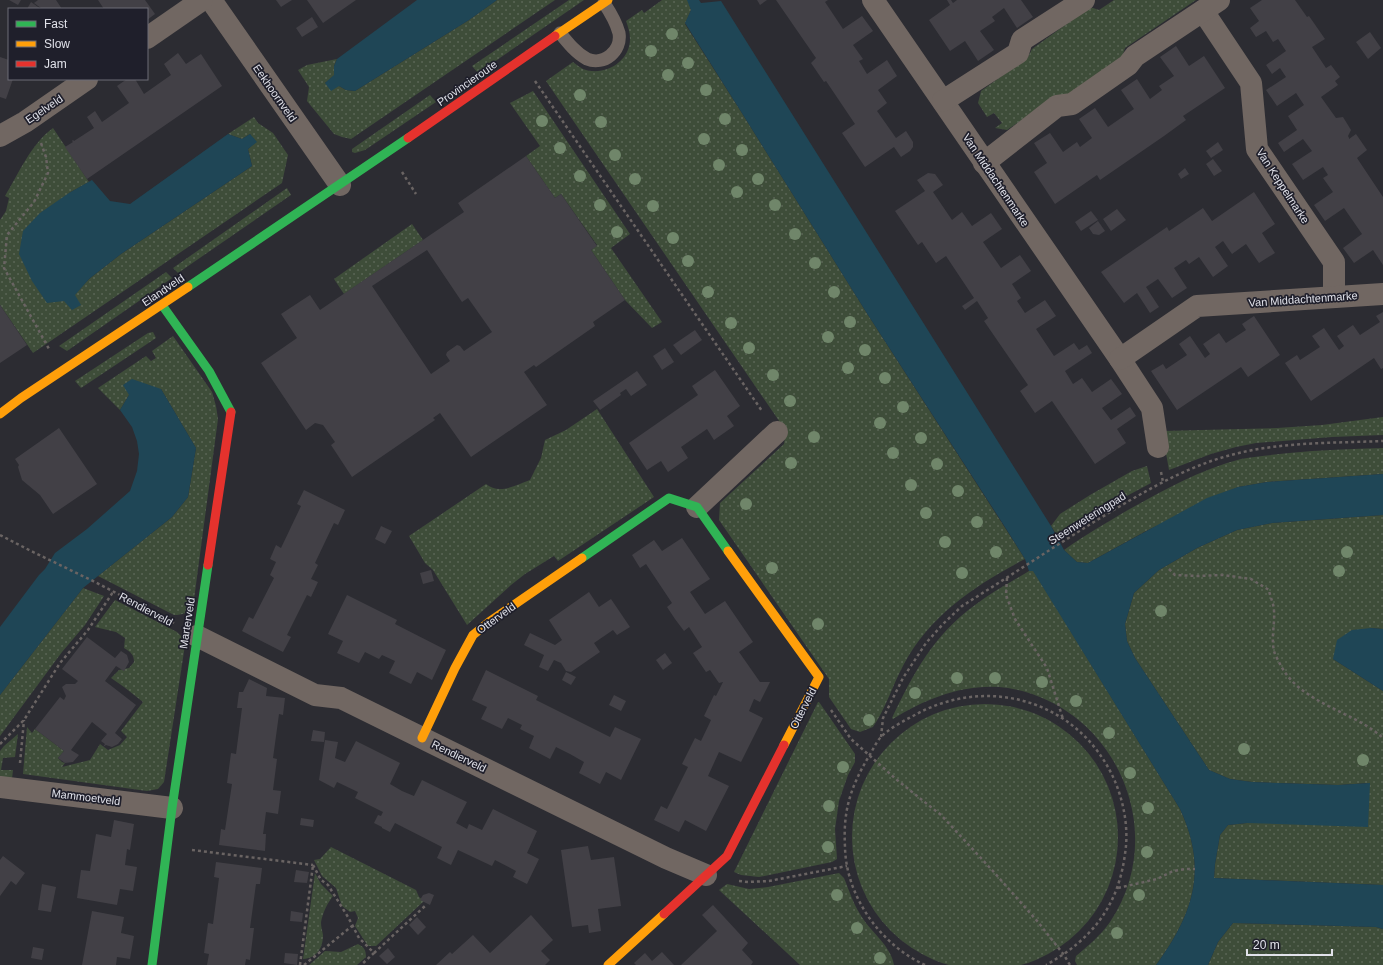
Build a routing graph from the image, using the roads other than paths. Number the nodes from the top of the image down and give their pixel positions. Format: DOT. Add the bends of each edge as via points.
graph roads {
  1 [pos="202,0"];
  2 [pos="210,0"];
  3 [pos="873,0"];
  4 [pos="1084,0"];
  5 [pos="606,1"];
  6 [pos="1211,6"];
  7 [pos="560,33"];
  8 [pos="148,37"];
  9 [pos="86,80"];
  10 [pos="943,101"];
  11 [pos="0,136"];
  12 [pos="984,163"];
  13 [pos="340,185"];
  14 [pos="1383,294"];
  15 [pos="1334,297"];
  16 [pos="162,305"];
  17 [pos="1120,359"];
  18 [pos="0,414"];
  19 [pos="777,432"];
  20 [pos="1158,447"];
  21 [pos="697,507"];
  22 [pos="197,636"];
  23 [pos="422,738"];
  24 [pos="9,788"];
  25 [pos="172,808"];
  26 [pos="706,875"];
  27 [pos="152,965"];
  28 [pos="608,965"];
  1 -- 8 [label="street"];
  2 -- 13 [label="street, Eekhoornveld"];
  3 -- 10 [label="street, Van Middachtenmarke"];
  4 -- 10 [label="street" via="1022,40 1018,53"];
  5 -- 7 [label="street, Provincieroute"];
  5 -- 7 [label="lane" via="619,32 615,51 610,56 603,60 587,58 573,49"];
  6 -- 12 [label="street, Van Keppelmarke" via="1135,56 1128,65 1072,104 1057,106"];
  6 -- 15 [label="street, Van Keppelmarke" via="1251,83 1257,149 1334,262"];
  7 -- 13 [label="street, Provincieroute"];
  9 -- 11 [label="street, Egelveld"];
  10 -- 12 [label="street, Van Middachtenmarke"];
  12 -- 17 [label="street, Van Middachtenmarke"];
  13 -- 16 [label="street, Elandveld"];
  14 -- 15 [label="street, Van Middachtenmarke"];
  15 -- 17 [label="street, Van Middachtenmarke" via="1197,306"];
  16 -- 18 [label="street, Elandveld"];
  16 -- 22 [label="street, Marterveld" via="224,395 231,413"];
  17 -- 20 [label="street, Van Middachtenmarke" via="1152,408"];
  19 -- 21 [label="street"];
  21 -- 23 [label="street, Otterveld" via="669,498 473,635"];
  21 -- 26 [label="street, Otterveld" via="819,678 727,856"];
  22 -- 23 [label="street, Rendierveld" via="315,695 341,698"];
  22 -- 25 [label="street, Marterveld"];
  23 -- 26 [label="street, Rendierveld" via="659,855"];
  24 -- 25 [label="street, Mammoetveld"];
  25 -- 27 [label="street, Marterveld"];
  26 -- 28 [label="street"];
}
